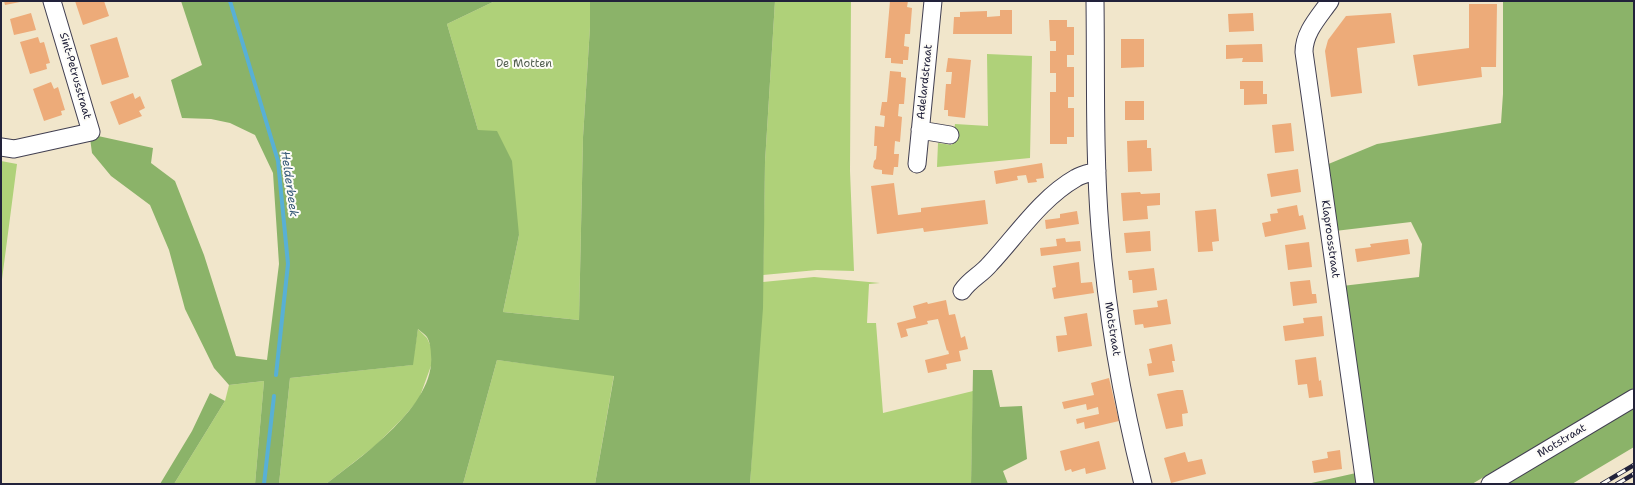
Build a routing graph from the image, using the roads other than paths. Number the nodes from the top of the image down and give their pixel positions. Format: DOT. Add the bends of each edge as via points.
graph roads {
  1 [pos="52,1"];
  2 [pos="933,1"];
  3 [pos="1096,1"];
  4 [pos="1330,1"];
  5 [pos="920,130"];
  6 [pos="950,135"];
  7 [pos="1,147"];
  8 [pos="917,164"];
  9 [pos="1097,171"];
  10 [pos="962,291"];
  11 [pos="1634,398"];
  12 [pos="1143,484"];
  13 [pos="1364,484"];
  14 [pos="1490,484"];
  1 -- 7 [label="street, Sint-Petrusstraat" via="92,132 21,148"];
  2 -- 5 [label="street, Adelardstraat"];
  3 -- 9 [label="street, Motstraat"];
  4 -- 13 [label="street, Klaproosstraat" via="1307,35 1304,52"];
  5 -- 6 [label="street"];
  5 -- 8 [label="street, Adelardstraat"];
  9 -- 10 [label="street" via="1077,177 1061,188 1030,217 989,266 967,282"];
  9 -- 12 [label="street, Motstraat" via="1108,302 1118,368"];
  11 -- 14 [label="street, Motstraat"];
}
